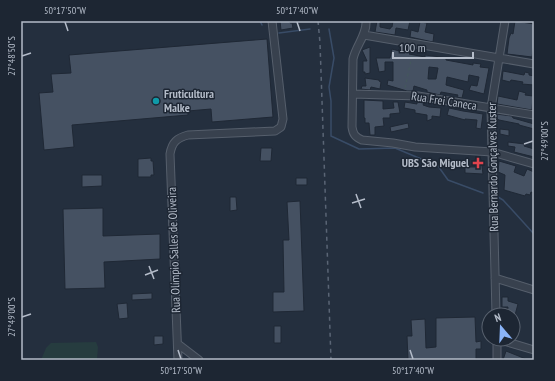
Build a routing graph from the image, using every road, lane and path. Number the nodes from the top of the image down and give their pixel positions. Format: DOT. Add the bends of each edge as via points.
graph roads {
  1 [pos="272,21"];
  2 [pos="366,21"];
  3 [pos="506,21"];
  4 [pos="364,35"];
  5 [pos="414,44"];
  6 [pos="499,58"];
  7 [pos="534,64"];
  8 [pos="353,94"];
  9 [pos="403,95"];
  10 [pos="491,108"];
  11 [pos="534,115"];
  12 [pos="492,152"];
  13 [pos="534,164"];
  14 [pos="495,278"];
  15 [pos="534,290"];
  16 [pos="496,307"];
  17 [pos="178,344"];
  18 [pos="521,346"];
  19 [pos="497,347"];
  20 [pos="534,350"];
  21 [pos="178,360"];
  22 [pos="199,360"];
  23 [pos="497,360"];
  1 -- 17 [label="street, Rua Olímpio Salles de Oliveira" via="283,119 281,127 275,130 188,135 180,137 171,146"];
  2 -- 4 [label="street"];
  3 -- 6 [label="street, Rua Bernardo Gonçalves Kuster"];
  4 -- 5 [label="street"];
  4 -- 8 [label="street" via="354,54"];
  5 -- 6 [label="street"];
  5 -- 9 [label="path"];
  6 -- 7 [label="street"];
  6 -- 10 [label="street, Rua Bernardo Gonçalves Kuster"];
  8 -- 9 [label="street, Rua Frei Caneca"];
  8 -- 12 [label="street" via="352,127 354,136 362,140 415,147"];
  9 -- 10 [label="street, Rua Frei Caneca"];
  10 -- 11 [label="street, Rua Frei Caneca"];
  10 -- 12 [label="street, Rua Bernardo Gonçalves Kuster"];
  12 -- 13 [label="street"];
  12 -- 14 [label="street, Rua Bernardo Gonçalves Kuster"];
  14 -- 15 [label="street"];
  14 -- 16 [label="street, Rua Bernardo Gonçalves Kuster"];
  17 -- 21 [label="street, Rua Olímpio Salles de Oliveira"];
  17 -- 22 [label="street"];
  18 -- 20 [label="street"];
  19 -- 23 [label="street"];
}
